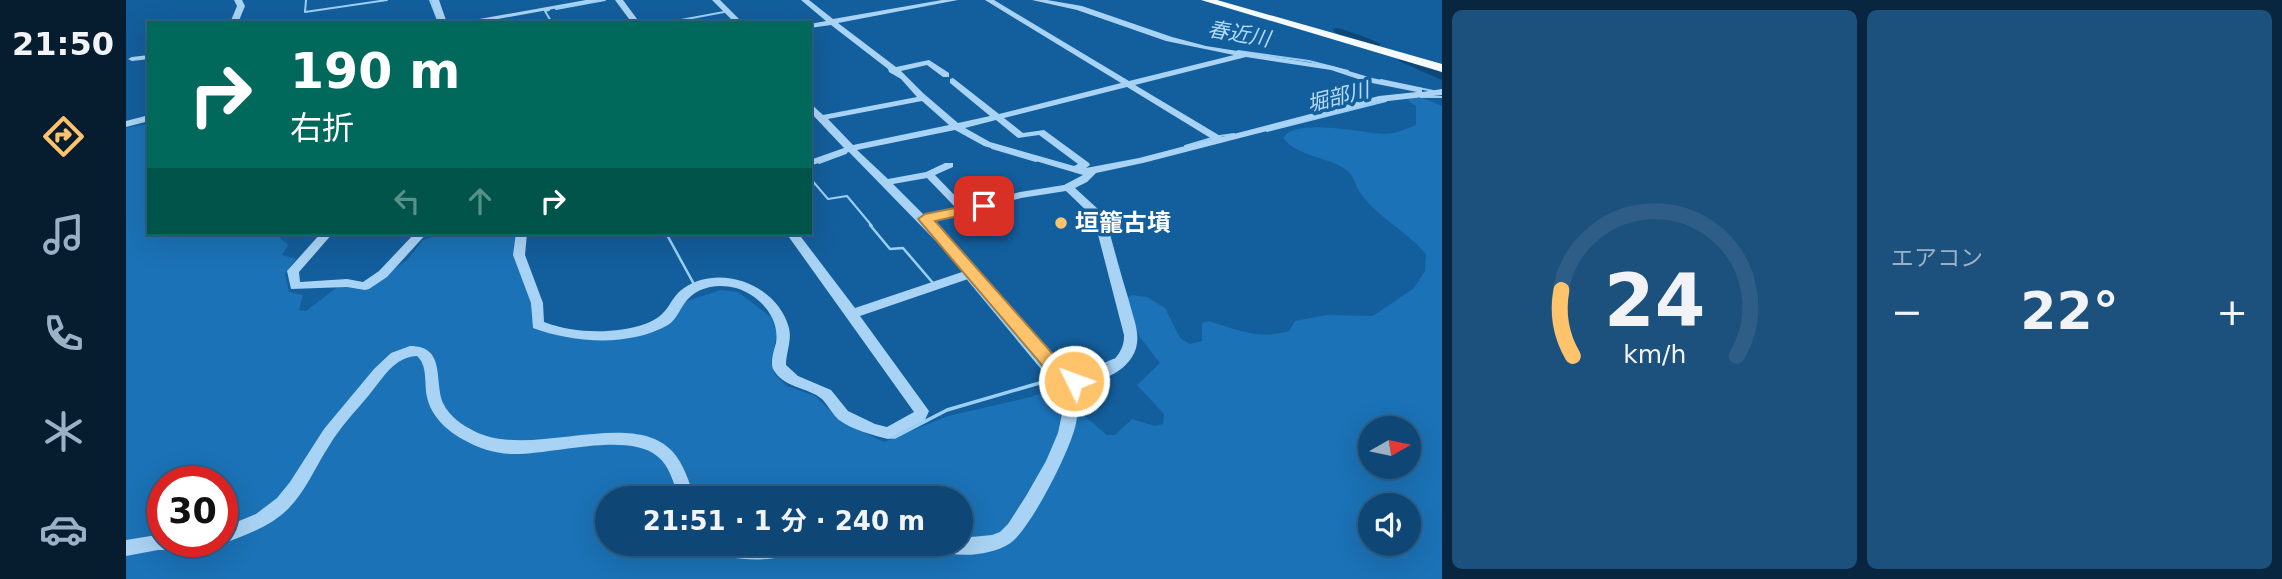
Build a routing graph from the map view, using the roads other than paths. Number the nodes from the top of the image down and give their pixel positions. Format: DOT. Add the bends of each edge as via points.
graph roads {
  1 [pos="238,0"];
  2 [pos="435,0"];
  3 [pos="598,0"];
  4 [pos="619,0"];
  5 [pos="716,0"];
  6 [pos="805,0"];
  7 [pos="954,0"];
  8 [pos="989,0"];
  9 [pos="1036,0"];
  10 [pos="1206,0"];
  11 [pos="1214,0"];
  12 [pos="235,21"];
  13 [pos="442,21"];
  14 [pos="478,21"];
  15 [pos="635,21"];
  16 [pos="737,21"];
  17 [pos="832,22"];
  18 [pos="812,26"];
  19 [pos="1247,54"];
  20 [pos="147,57"];
  21 [pos="128,61"];
  22 [pos="1442,67"];
  23 [pos="892,70"];
  24 [pos="1128,84"];
  25 [pos="1442,92"];
  26 [pos="1426,93"];
  27 [pos="922,98"];
  28 [pos="812,108"];
  29 [pos="147,116"];
  30 [pos="997,116"];
  31 [pos="823,118"];
  32 [pos="126,124"];
  33 [pos="957,127"];
  34 [pos="1219,139"];
  35 [pos="852,148"];
  36 [pos="812,162"];
  37 [pos="949,166"];
  38 [pos="1076,169"];
  39 [pos="1091,173"];
  40 [pos="929,174"];
  41 [pos="885,183"];
  42 [pos="1068,187"];
  43 [pos="964,211"];
  44 [pos="925,219"];
  45 [pos="325,235"];
  46 [pos="419,235"];
  47 [pos="522,235"];
  48 [pos="793,235"];
  49 [pos="974,273"];
  50 [pos="852,314"];
  51 [pos="1068,380"];
  52 [pos="682,486"];
  53 [pos="238,530"];
  54 [pos="147,544"];
  55 [pos="973,545"];
  56 [pos="126,548"];
  1 -- 12 [label="street" via="241,6"];
  2 -- 13 [label="street"];
  3 -- 14 [label="street" via="544,13"];
  4 -- 15 [label="street"];
  5 -- 16 [label="street"];
  6 -- 17 [label="street"];
  7 -- 17 [label="street"];
  8 -- 24 [label="street"];
  9 -- 19 [label="street" via="1084,9 1169,39"];
  10 -- 22 [label="main road"];
  11 -- 22 [label="main road"];
  17 -- 18 [label="street"];
  17 -- 23 [label="street"];
  19 -- 24 [label="street"];
  19 -- 26 [label="street" via="1332,68"];
  20 -- 21 [label="street"];
  23 -- 27 [label="street" via="905,76"];
  23 -- 30 [label="street" via="929,62"];
  24 -- 30 [label="street"];
  24 -- 34 [label="street"];
  25 -- 26 [label="street"];
  26 -- 34 [label="street"];
  27 -- 31 [label="street"];
  27 -- 33 [label="street"];
  28 -- 31 [label="street"];
  29 -- 32 [label="street"];
  30 -- 33 [label="street"];
  30 -- 38 [label="street" via="1021,136 1041,132 1086,165"];
  31 -- 35 [label="street"];
  33 -- 35 [label="street"];
  33 -- 38 [label="street" via="987,144"];
  34 -- 39 [label="street"];
  35 -- 36 [label="street"];
  35 -- 41 [label="street"];
  37 -- 40 [label="street"];
  38 -- 39 [label="street"];
  39 -- 42 [label="street"];
  40 -- 41 [label="street"];
  40 -- 43 [label="street"];
  41 -- 44 [label="street"];
  42 -- 43 [label="street"];
  42 -- 51 [label="street" via="1101,223 1131,342 1128,354 1114,367"];
  43 -- 44 [label="street"];
  44 -- 49 [label="street"];
  45 -- 46 [label="street" via="293,271 295,286 365,286 383,274"];
  47 -- 50 [label="street" via="519,255 537,303 538,325 547,330 595,336 630,333 666,320 688,291 725,280 748,288 774,309 783,330 779,367 788,376 826,394 843,415 872,429 893,432 922,411"];
  48 -- 50 [label="street"];
  49 -- 50 [label="street"];
  49 -- 51 [label="street"];
  51 -- 55 [label="street" via="1070,421 1026,513 1007,537"];
  52 -- 53 [label="street" via="673,465 649,443 612,439 497,446 475,440 450,423 437,406 432,365 426,355 407,353 388,363 330,432 283,503"];
  54 -- 56 [label="street"];
}
